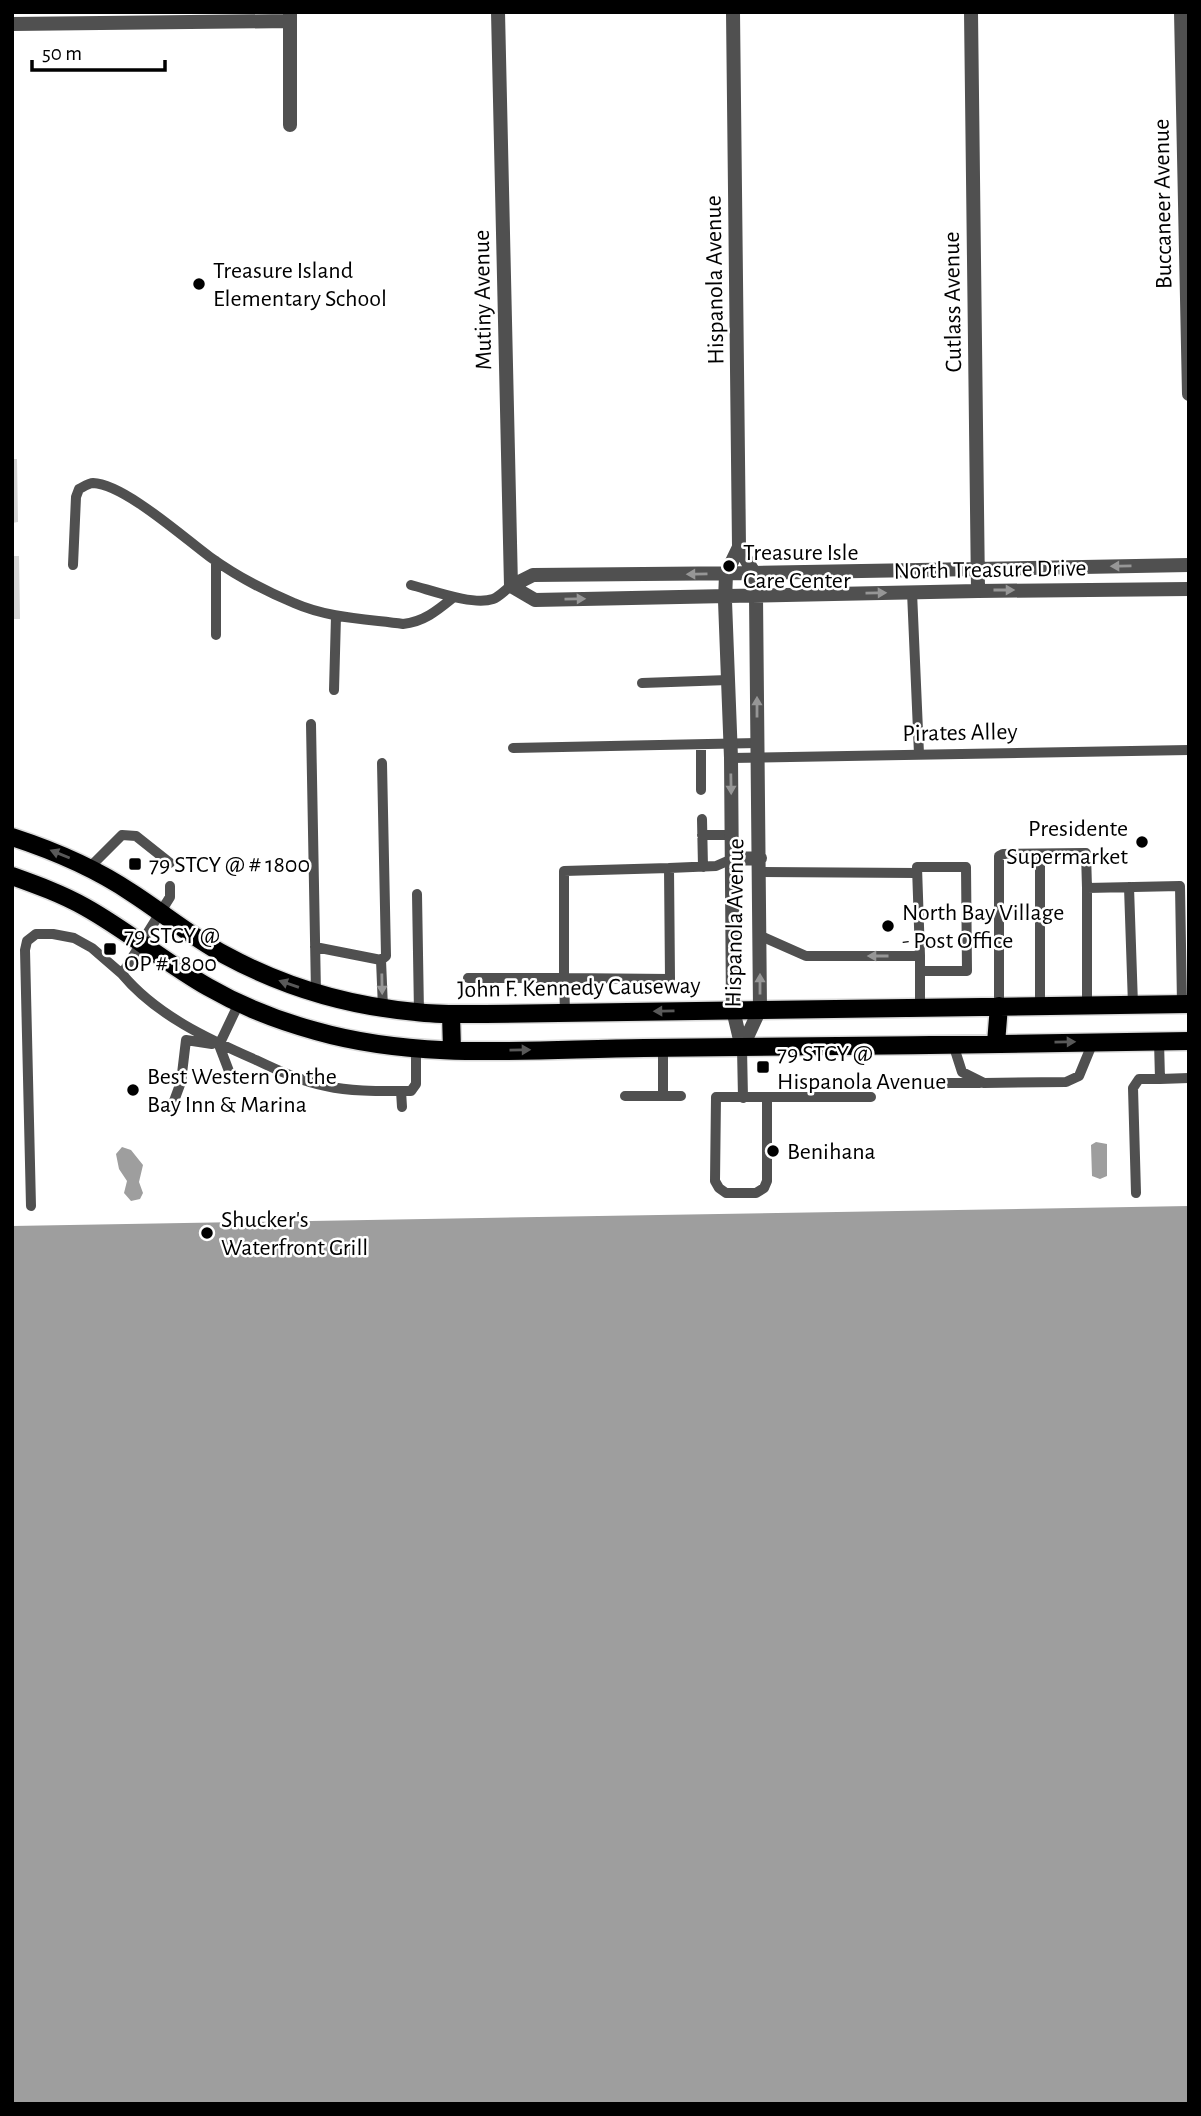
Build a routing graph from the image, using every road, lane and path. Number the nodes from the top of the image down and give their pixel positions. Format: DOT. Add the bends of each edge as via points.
graph roads {
  1 [pos="498,12"];
  2 [pos="733,12"];
  3 [pos="971,12"];
  4 [pos="1181,12"];
  5 [pos="290,17"];
  6 [pos="12,24"];
  7 [pos="290,125"];
  8 [pos="1189,394"];
  9 [pos="739,547"];
  10 [pos="216,561"];
  11 [pos="73,565"];
  12 [pos="1189,565"];
  13 [pos="978,569"];
  14 [pos="754,573"];
  15 [pos="726,574"];
  16 [pos="411,585"];
  17 [pos="511,586"];
  18 [pos="1189,589"];
  19 [pos="978,591"];
  20 [pos="912,592"];
  21 [pos="726,595"];
  22 [pos="756,596"];
  23 [pos="454,597"];
  24 [pos="336,616"];
  25 [pos="216,635"];
  26 [pos="728,680"];
  27 [pos="642,684"];
  28 [pos="334,690"];
  29 [pos="312,724"];
  30 [pos="701,745"];
  31 [pos="513,748"];
  32 [pos="757,750"];
  33 [pos="1189,750"];
  34 [pos="731,751"];
  35 [pos="919,754"];
  36 [pos="382,763"];
  37 [pos="701,790"];
  38 [pos="702,819"];
  39 [pos="702,835"];
  40 [pos="732,835"];
  41 [pos="12,837"];
  42 [pos="1040,854"];
  43 [pos="732,859"];
  44 [pos="170,863"];
  45 [pos="760,865"];
  46 [pos="90,867"];
  47 [pos="703,867"];
  48 [pos="669,868"];
  49 [pos="918,873"];
  50 [pos="12,876"];
  51 [pos="170,886"];
  52 [pos="1129,887"];
  53 [pos="1087,888"];
  54 [pos="417,894"];
  55 [pos="161,913"];
  56 [pos="761,936"];
  57 [pos="140,942"];
  58 [pos="315,947"];
  59 [pos="920,956"];
  60 [pos="381,960"];
  61 [pos="920,971"];
  62 [pos="122,974"];
  63 [pos="468,978"];
  64 [pos="564,978"];
  65 [pos="316,993"];
  66 [pos="239,1003"];
  67 [pos="1087,1004"];
  68 [pos="1185,1004"];
  69 [pos="1040,1005"];
  70 [pos="1133,1005"];
  71 [pos="999,1006"];
  72 [pos="920,1007"];
  73 [pos="383,1008"];
  74 [pos="760,1009"];
  75 [pos="733,1010"];
  76 [pos="565,1012"];
  77 [pos="419,1013"];
  78 [pos="451,1014"];
  79 [pos="1159,1041"];
  80 [pos="1189,1041"];
  81 [pos="1093,1042"];
  82 [pos="996,1043"];
  83 [pos="953,1044"];
  84 [pos="219,1045"];
  85 [pos="663,1048"];
  86 [pos="742,1048"];
  87 [pos="416,1049"];
  88 [pos="452,1050"];
  89 [pos="1189,1078"];
  90 [pos="232,1079"];
  91 [pos="1160,1079"];
  92 [pos="925,1083"];
  93 [pos="984,1083"];
  94 [pos="401,1091"];
  95 [pos="625,1096"];
  96 [pos="663,1096"];
  97 [pos="681,1096"];
  98 [pos="743,1097"];
  99 [pos="871,1097"];
  100 [pos="767,1098"];
  101 [pos="174,1101"];
  102 [pos="402,1107"];
  103 [pos="1136,1193"];
  104 [pos="31,1206"];
  1 -- 17 [label="street, Mutiny Avenue"];
  2 -- 9 [label="street, Hispanola Avenue"];
  3 -- 13 [label="street, Cutlass Avenue"];
  4 -- 8 [label="street, Buccaneer Avenue"];
  5 -- 6 [label="street"];
  5 -- 7 [label="street"];
  9 -- 14 [label="street, Hispanola Avenue"];
  9 -- 15 [label="street, Hispanola Avenue"];
  10 -- 11 [label="lane" via="141,504 92,483 79,489 76,497"];
  10 -- 24 [label="lane" via="295,604"];
  10 -- 25 [label="lane"];
  12 -- 13 [label="street, North Treasure Drive, one-way"];
  13 -- 14 [label="street, North Treasure Drive"];
  13 -- 19 [label="street, Cutlass Avenue"];
  14 -- 15 [label="street, North Treasure Drive"];
  14 -- 22 [label="street, Hispanola Avenue"];
  15 -- 17 [label="street, North Treasure Drive, one-way" via="533,575"];
  15 -- 21 [label="street, Hispanola Avenue"];
  16 -- 23 [label="lane"];
  17 -- 21 [label="street, North Treasure Drive, one-way" via="535,600"];
  17 -- 23 [label="lane" via="493,600"];
  19 -- 18 [label="street, North Treasure Drive, one-way"];
  19 -- 20 [label="street, North Treasure Drive"];
  22 -- 20 [label="street, North Treasure Drive, one-way"];
  20 -- 35 [label="lane"];
  21 -- 22 [label="street, North Treasure Drive"];
  21 -- 26 [label="street, Hispanola Avenue"];
  32 -- 22 [label="street, Hispanola Avenue, one-way"];
  23 -- 24 [label="lane" via="415,623"];
  24 -- 28 [label="lane"];
  26 -- 27 [label="lane"];
  26 -- 34 [label="street, Hispanola Avenue"];
  29 -- 58 [label="lane"];
  30 -- 31 [label="lane, Pirates Alley"];
  30 -- 34 [label="lane, Pirates Alley"];
  30 -- 37 [label="lane"];
  32 -- 34 [label="lane, Pirates Alley"];
  32 -- 35 [label="lane, Pirates Alley"];
  32 -- 45 [label="street, Hispanola Avenue"];
  33 -- 35 [label="lane, Pirates Alley"];
  34 -- 40 [label="street, Hispanola Avenue, one-way"];
  36 -- 60 [label="lane" via="386,956"];
  38 -- 39 [label="lane"];
  39 -- 40 [label="lane"];
  39 -- 47 [label="lane"];
  40 -- 43 [label="street, Hispanola Avenue"];
  46 -- 41 [label="main road, John F. Kennedy Causeway, one-way"];
  42 -- 53 [label="lane" via="1086,853"];
  42 -- 69 [label="lane"];
  42 -- 71 [label="lane" via="1003,854 998,858"];
  43 -- 45 [label="street"];
  43 -- 47 [label="lane"];
  43 -- 75 [label="street, Hispanola Avenue"];
  44 -- 46 [label="lane" via="136,836 122,835"];
  45 -- 49 [label="lane"];
  45 -- 56 [label="street, Hispanola Avenue"];
  46 -- 55 [label="main road, John F. Kennedy Causeway"];
  47 -- 48 [label="lane"];
  48 -- 64 [label="lane" via="564,871"];
  48 -- 64 [label="lane" via="670,979"];
  49 -- 59 [label="lane"];
  49 -- 61 [label="lane" via="917,867 967,867 967,971"];
  50 -- 57 [label="main road" via="55,891"];
  51 -- 55 [label="lane"];
  52 -- 53 [label="lane"];
  52 -- 68 [label="lane" via="1180,886"];
  52 -- 70 [label="lane"];
  53 -- 67 [label="lane"];
  54 -- 77 [label="lane"];
  55 -- 57 [label="lane"];
  65 -- 55 [label="main road, John F. Kennedy Causeway, one-way" via="232,958"];
  59 -- 56 [label="lane, one-way" via="806,956"];
  74 -- 56 [label="street, Hispanola Avenue, one-way"];
  57 -- 62 [label="lane"];
  57 -- 66 [label="main road"];
  58 -- 60 [label="lane"];
  58 -- 65 [label="lane"];
  59 -- 61 [label="lane"];
  60 -- 73 [label="lane, one-way"];
  61 -- 72 [label="lane"];
  62 -- 84 [label="lane" via="137,992"];
  62 -- 104 [label="lane" via="74,938 36,934 27,941"];
  63 -- 64 [label="lane"];
  64 -- 76 [label="lane"];
  65 -- 73 [label="main road, John F. Kennedy Causeway"];
  66 -- 84 [label="lane"];
  66 -- 87 [label="main road" via="347,1040"];
  67 -- 69 [label="main road, John F. Kennedy Causeway"];
  67 -- 70 [label="main road, John F. Kennedy Causeway"];
  68 -- 70 [label="main road, John F. Kennedy Causeway"];
  69 -- 71 [label="main road, John F. Kennedy Causeway"];
  71 -- 72 [label="main road, John F. Kennedy Causeway"];
  71 -- 82 [label="main road"];
  72 -- 74 [label="main road, John F. Kennedy Causeway"];
  73 -- 77 [label="main road, John F. Kennedy Causeway"];
  74 -- 75 [label="main road, John F. Kennedy Causeway"];
  74 -- 86 [label="street, Hispanola Avenue"];
  75 -- 76 [label="main road, John F. Kennedy Causeway, one-way"];
  75 -- 86 [label="street, Hispanola Avenue"];
  76 -- 78 [label="main road, John F. Kennedy Causeway"];
  77 -- 78 [label="main road, John F. Kennedy Causeway"];
  78 -- 88 [label="main road"];
  79 -- 80 [label="main road"];
  79 -- 81 [label="main road"];
  79 -- 91 [label="lane"];
  82 -- 81 [label="main road, one-way"];
  81 -- 93 [label="lane" via="1079,1076 1066,1082"];
  82 -- 83 [label="main road"];
  83 -- 86 [label="main road"];
  83 -- 93 [label="lane" via="962,1072"];
  84 -- 90 [label="lane"];
  84 -- 94 [label="lane" via="307,1082"];
  84 -- 101 [label="lane" via="186,1040"];
  85 -- 86 [label="main road"];
  88 -- 85 [label="main road, one-way"];
  85 -- 96 [label="lane"];
  86 -- 98 [label="lane"];
  87 -- 88 [label="main road"];
  87 -- 94 [label="lane" via="414,1089"];
  89 -- 91 [label="lane"];
  91 -- 103 [label="lane" via="1139,1079 1133,1088"];
  92 -- 93 [label="lane"];
  94 -- 102 [label="lane"];
  95 -- 96 [label="lane"];
  96 -- 97 [label="lane"];
  98 -- 100 [label="lane"];
  98 -- 100 [label="lane" via="716,1097 715,1181 726,1193 756,1193 764,1188"];
  99 -- 100 [label="lane"];
}
